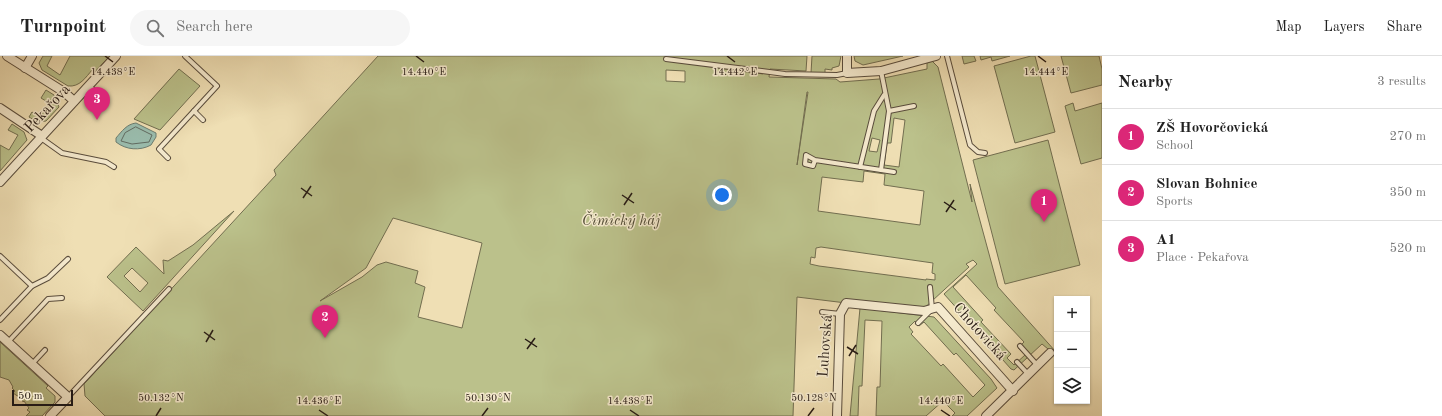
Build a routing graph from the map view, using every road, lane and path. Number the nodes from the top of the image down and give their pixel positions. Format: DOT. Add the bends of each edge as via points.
graph roads {
  1 [pos="7,56"];
  2 [pos="32,56"];
  3 [pos="116,56"];
  4 [pos="185,56"];
  5 [pos="847,56"];
  6 [pos="936,56"];
  7 [pos="947,56"];
  8 [pos="666,59"];
  9 [pos="25,68"];
  10 [pos="881,71"];
  11 [pos="847,73"];
  12 [pos="89,86"];
  13 [pos="99,95"];
  14 [pos="884,95"];
  15 [pos="74,101"];
  16 [pos="914,106"];
  17 [pos="0,108"];
  18 [pos="194,111"];
  19 [pos="889,111"];
  20 [pos="203,120"];
  21 [pos="42,137"];
  22 [pos="986,153"];
  23 [pos="168,158"];
  24 [pos="815,160"];
  25 [pos="860,167"];
  26 [pos="114,168"];
  27 [pos="881,170"];
  28 [pos="894,172"];
  29 [pos="0,182"];
  30 [pos="0,256"];
  31 [pos="68,259"];
  32 [pos="32,286"];
  33 [pos="930,287"];
  34 [pos="169,289"];
  35 [pos="62,298"];
  36 [pos="846,303"];
  37 [pos="932,309"];
  38 [pos="822,312"];
  39 [pos="840,314"];
  40 [pos="0,320"];
  41 [pos="918,323"];
  42 [pos="0,335"];
  43 [pos="8,342"];
  44 [pos="1020,346"];
  45 [pos="45,350"];
  46 [pos="1050,353"];
  47 [pos="1017,362"];
  48 [pos="32,364"];
  49 [pos="1038,366"];
  50 [pos="1029,375"];
  51 [pos="1013,391"];
  52 [pos="68,397"];
  53 [pos="50,416"];
  54 [pos="836,416"];
  55 [pos="986,416"];
  1 -- 9 [label="street"];
  2 -- 9 [label="street"];
  3 -- 12 [label="street, Pekařova"];
  4 -- 18 [label="lane" via="217,86"];
  5 -- 11 [label="street"];
  6 -- 10 [label="street"];
  7 -- 22 [label="lane" via="970,145 978,152"];
  8 -- 11 [label="lane" via="785,74"];
  9 -- 15 [label="street"];
  10 -- 11 [label="street"];
  10 -- 14 [label="lane"];
  12 -- 13 [label="lane"];
  12 -- 15 [label="street, Pekařova"];
  14 -- 19 [label="lane"];
  14 -- 25 [label="lane" via="874,111"];
  15 -- 21 [label="street, Pekařova"];
  16 -- 19 [label="lane"];
  17 -- 21 [label="street"];
  18 -- 20 [label="lane"];
  18 -- 23 [label="lane" via="159,149"];
  19 -- 27 [label="lane"];
  21 -- 26 [label="lane" via="62,153 106,162"];
  21 -- 29 [label="street, Pekařova"];
  24 -- 25 [label="lane"];
  25 -- 27 [label="lane"];
  27 -- 28 [label="lane"];
  30 -- 32 [label="lane"];
  31 -- 32 [label="lane" via="48,278"];
  32 -- 40 [label="lane"];
  33 -- 37 [label="lane"];
  34 -- 52 [label="lane"];
  35 -- 43 [label="lane" via="48,299"];
  36 -- 37 [label="street, Chotovická" via="924,311"];
  36 -- 39 [label="street, Luhovská"];
  37 -- 41 [label="lane"];
  37 -- 51 [label="street, Chotovická" via="938,308"];
  38 -- 39 [label="lane"];
  39 -- 54 [label="street, Luhovská"];
  42 -- 43 [label="street"];
  43 -- 48 [label="street"];
  44 -- 49 [label="lane"];
  45 -- 48 [label="lane"];
  46 -- 49 [label="street"];
  47 -- 50 [label="lane"];
  48 -- 52 [label="street"];
  49 -- 50 [label="street"];
  50 -- 51 [label="street"];
  51 -- 55 [label="street"];
  52 -- 53 [label="street"];
}
